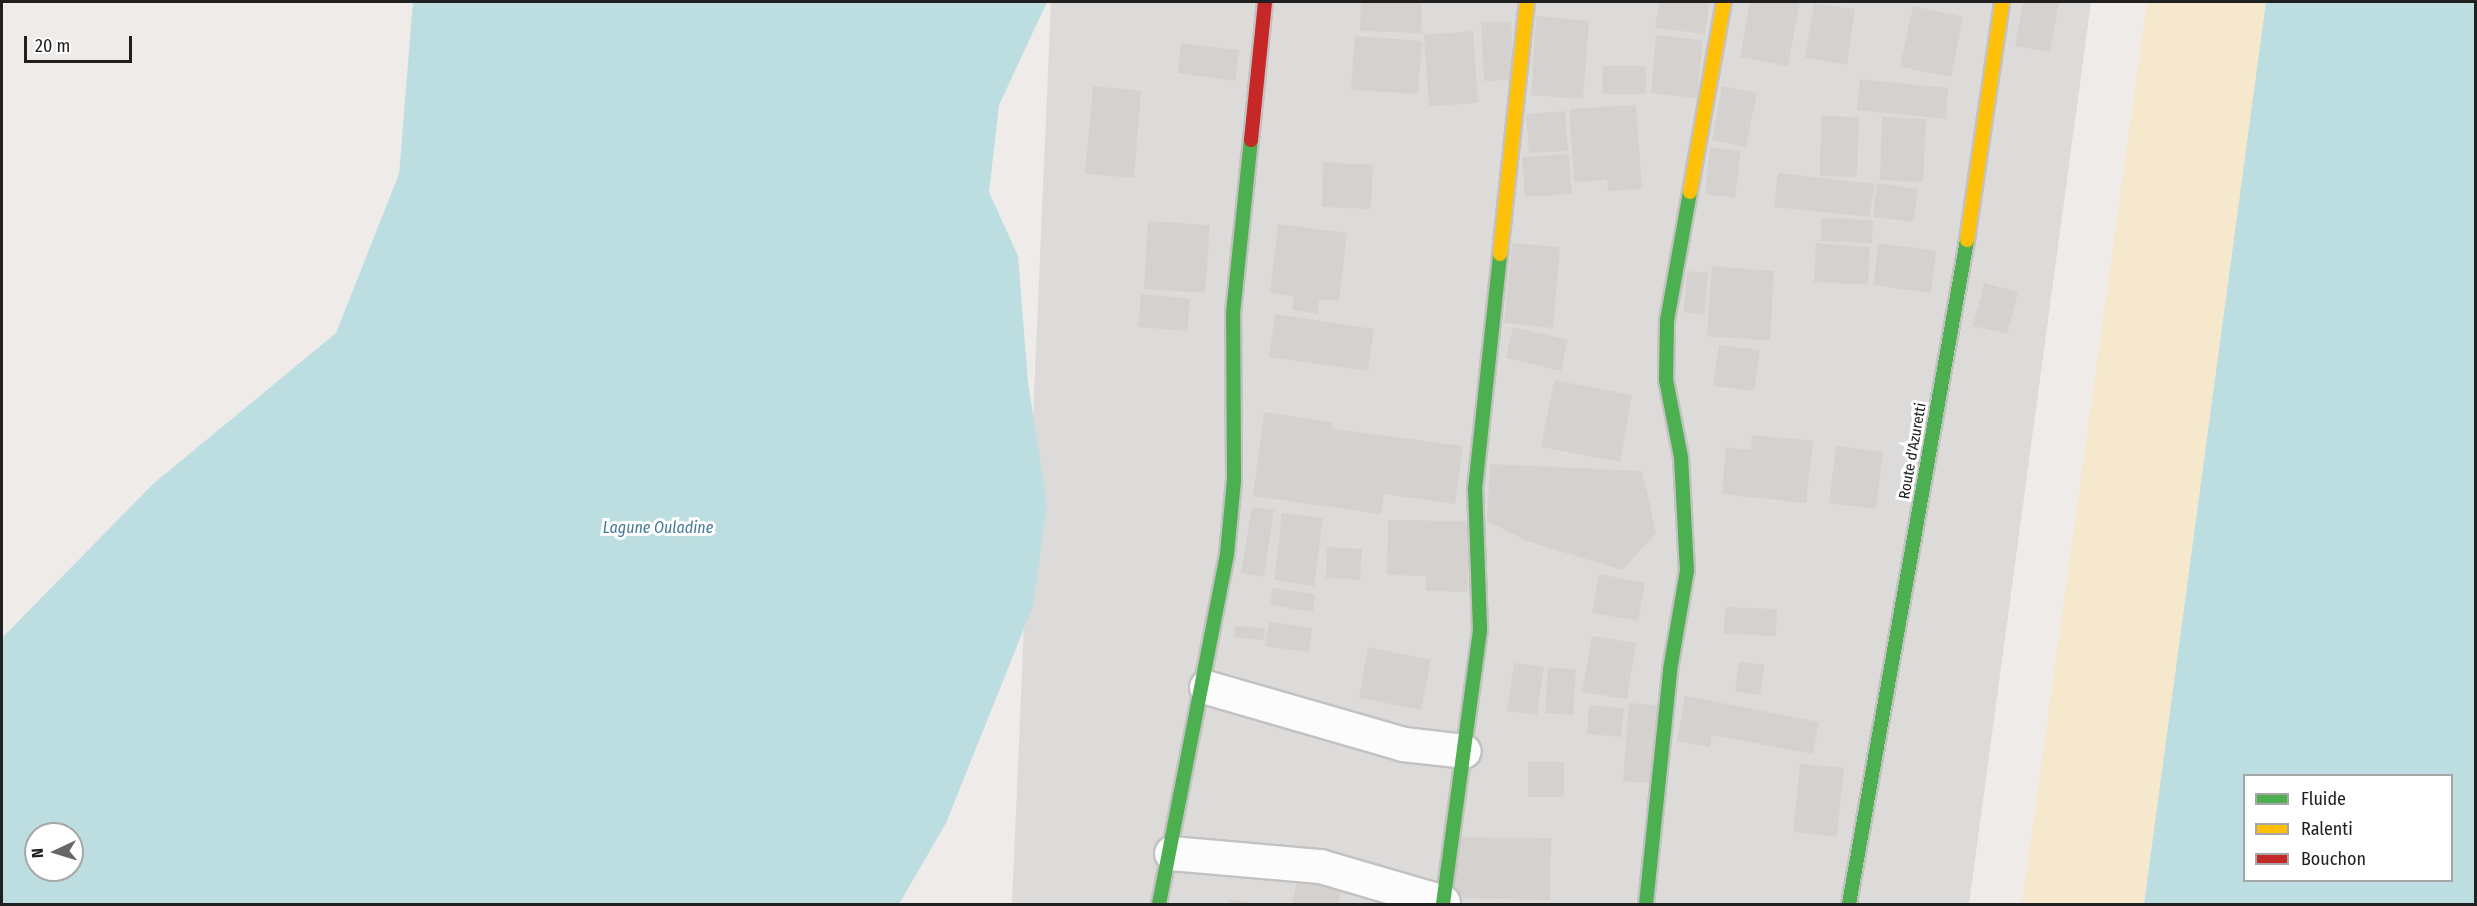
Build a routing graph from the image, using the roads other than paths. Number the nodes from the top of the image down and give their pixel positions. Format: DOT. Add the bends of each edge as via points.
graph roads {
  1 [pos="1265,2"];
  2 [pos="1527,2"];
  3 [pos="1724,2"];
  4 [pos="2002,2"];
  5 [pos="1206,687"];
  6 [pos="1464,751"];
  7 [pos="1171,853"];
  8 [pos="1443,903"];
  9 [pos="1159,904"];
  10 [pos="1646,904"];
  11 [pos="1849,904"];
  1 -- 5 [label="street" via="1233,313 1234,480"];
  2 -- 6 [label="street" via="1475,489 1480,629"];
  3 -- 10 [label="street" via="1667,321 1666,380 1681,457 1687,571 1670,670"];
  4 -- 11 [label="street, Route d'Azuretti" via="1975,196"];
  5 -- 6 [label="street" via="1403,744"];
  5 -- 7 [label="street"];
  6 -- 8 [label="street"];
  7 -- 8 [label="street" via="1320,866"];
  7 -- 9 [label="street"];
}
